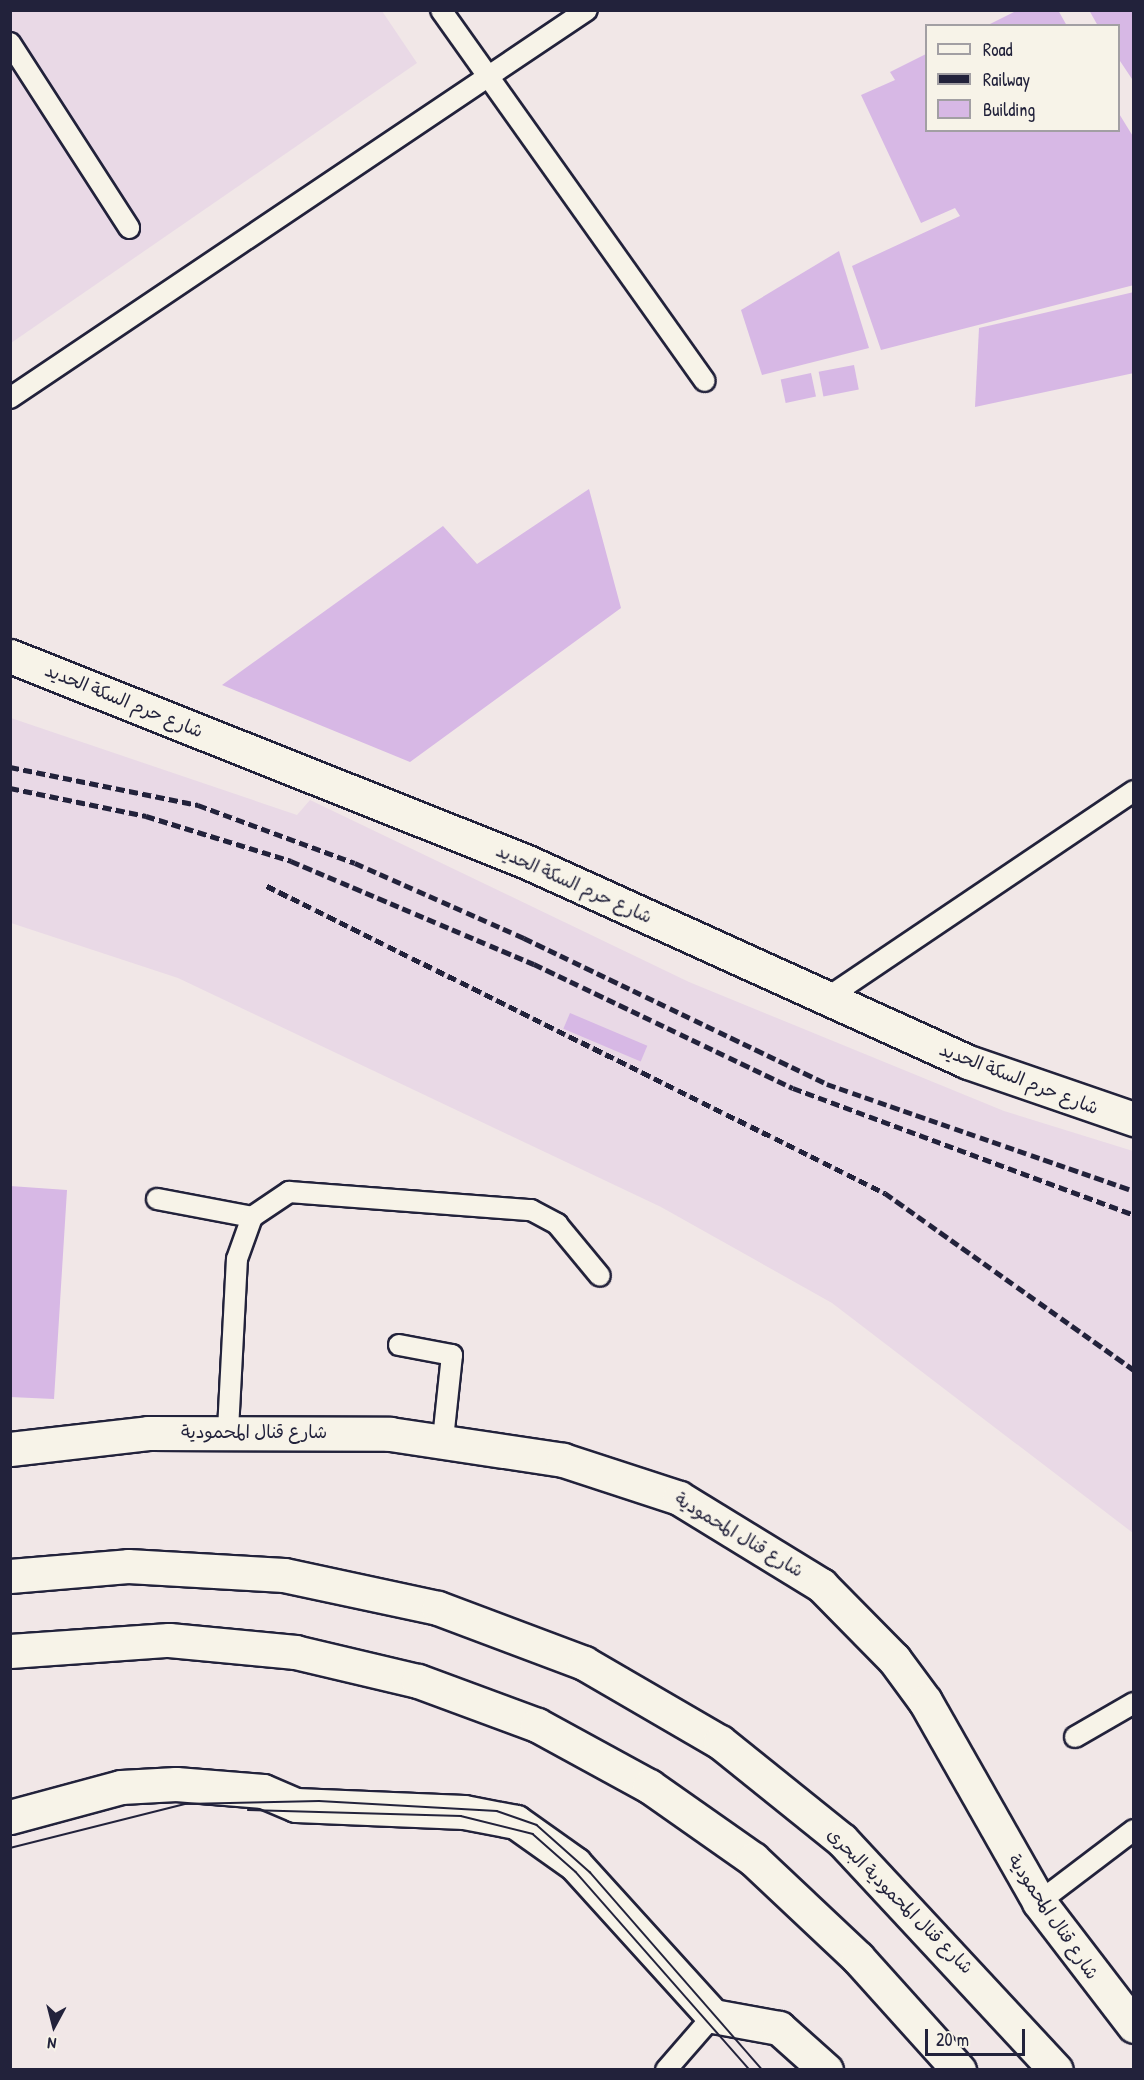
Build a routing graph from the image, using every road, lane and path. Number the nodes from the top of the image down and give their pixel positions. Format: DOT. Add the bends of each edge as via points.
graph roads {
  1 [pos="441,10"];
  2 [pos="587,10"];
  3 [pos="10,43"];
  4 [pos="486,78"];
  5 [pos="129,228"];
  6 [pos="705,381"];
  7 [pos="10,398"];
  8 [pos="10,656"];
  9 [pos="1134,791"];
  10 [pos="827,998"];
  11 [pos="1134,1119"];
  12 [pos="156,1199"];
  13 [pos="252,1217"];
  14 [pos="600,1276"];
  15 [pos="399,1345"];
  16 [pos="228,1430"];
  17 [pos="443,1438"];
  18 [pos="10,1449"];
  19 [pos="10,1576"];
  20 [pos="10,1651"];
  21 [pos="1134,1703"];
  22 [pos="1075,1737"];
  23 [pos="10,1817"];
  24 [pos="1134,1830"];
  25 [pos="1039,1902"];
  26 [pos="713,2016"];
  27 [pos="1134,2026"];
  28 [pos="666,2070"];
  29 [pos="826,2070"];
  30 [pos="959,2070"];
  31 [pos="1056,2070"];
  1 -- 4 [label="lane"];
  2 -- 4 [label="lane"];
  3 -- 5 [label="lane"];
  4 -- 6 [label="lane"];
  4 -- 7 [label="lane"];
  8 -- 10 [label="main road, شارع حرم السكة الحديد" via="525,861"];
  9 -- 10 [label="lane"];
  10 -- 11 [label="main road, شارع حرم السكة الحديد" via="968,1062"];
  12 -- 13 [label="lane"];
  13 -- 14 [label="lane" via="289,1192 311,1191 531,1210 557,1224"];
  13 -- 16 [label="lane" via="237,1259"];
  15 -- 17 [label="lane" via="452,1355"];
  16 -- 17 [label="main road, شارع قنال المحمودية"];
  16 -- 18 [label="main road, شارع قنال المحمودية" via="148,1433"];
  17 -- 25 [label="main road, شارع قنال المحمودية" via="563,1460 651,1486 734,1528 821,1585 894,1659 925,1701"];
  19 -- 31 [label="main road, شارع قنال المحمودية البحرى" via="128,1566 284,1575 438,1608 584,1663 720,1742 842,1840"];
  20 -- 30 [label="main road" via="170,1640 285,1651 418,1681 537,1725 649,1786 753,1859 858,1958"];
  21 -- 22 [label="lane"];
  23 -- 26 [label="main road" via="121,1787 176,1784 263,1791 296,1805 464,1812 516,1822 575,1864"];
  24 -- 25 [label="lane"];
  25 -- 27 [label="main road, شارع قنال المحمودية"];
  26 -- 28 [label="lane"];
  26 -- 29 [label="main road" via="779,2028"];
}
